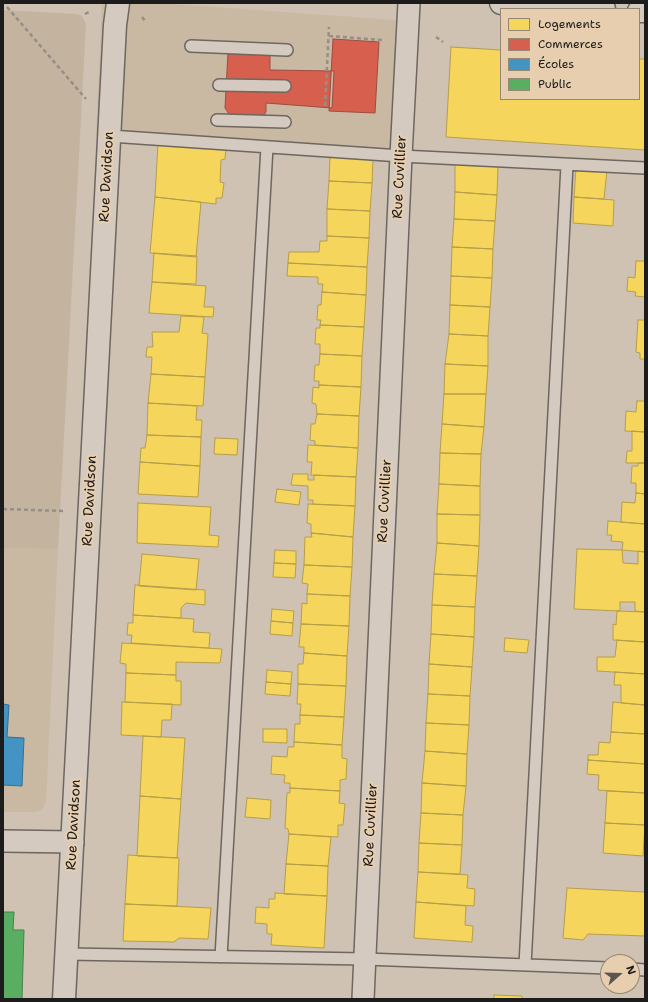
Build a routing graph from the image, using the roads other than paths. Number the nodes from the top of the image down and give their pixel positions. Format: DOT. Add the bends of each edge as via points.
graph roads {
  1 [pos="118,3"];
  2 [pos="409,3"];
  3 [pos="501,3"];
  4 [pos="587,8"];
  5 [pos="191,46"];
  6 [pos="287,50"];
  7 [pos="219,85"];
  8 [pos="286,86"];
  9 [pos="217,120"];
  10 [pos="285,122"];
  11 [pos="110,136"];
  12 [pos="267,147"];
  13 [pos="401,156"];
  14 [pos="567,165"];
  15 [pos="645,168"];
  16 [pos="3,840"];
  17 [pos="73,842"];
  18 [pos="67,954"];
  19 [pos="221,957"];
  20 [pos="365,959"];
  21 [pos="526,965"];
  22 [pos="600,968"];
  23 [pos="64,999"];
  24 [pos="363,999"];
  1 -- 11 [label="main road, Rue Davidson"];
  2 -- 13 [label="street, Rue Cuvillier"];
  3 -- 4 [label="main road"];
  5 -- 6 [label="lane"];
  7 -- 8 [label="lane"];
  9 -- 10 [label="lane"];
  11 -- 12 [label="lane"];
  11 -- 17 [label="main road, Rue Davidson"];
  12 -- 13 [label="lane"];
  12 -- 19 [label="lane"];
  13 -- 14 [label="lane"];
  13 -- 20 [label="street, Rue Cuvillier"];
  14 -- 15 [label="lane"];
  14 -- 21 [label="lane"];
  16 -- 17 [label="street"];
  17 -- 18 [label="main road, Rue Davidson"];
  18 -- 19 [label="lane"];
  18 -- 23 [label="main road, Rue Davidson"];
  19 -- 20 [label="lane"];
  20 -- 21 [label="lane"];
  20 -- 24 [label="street, Rue Cuvillier"];
  21 -- 22 [label="lane"];
}
